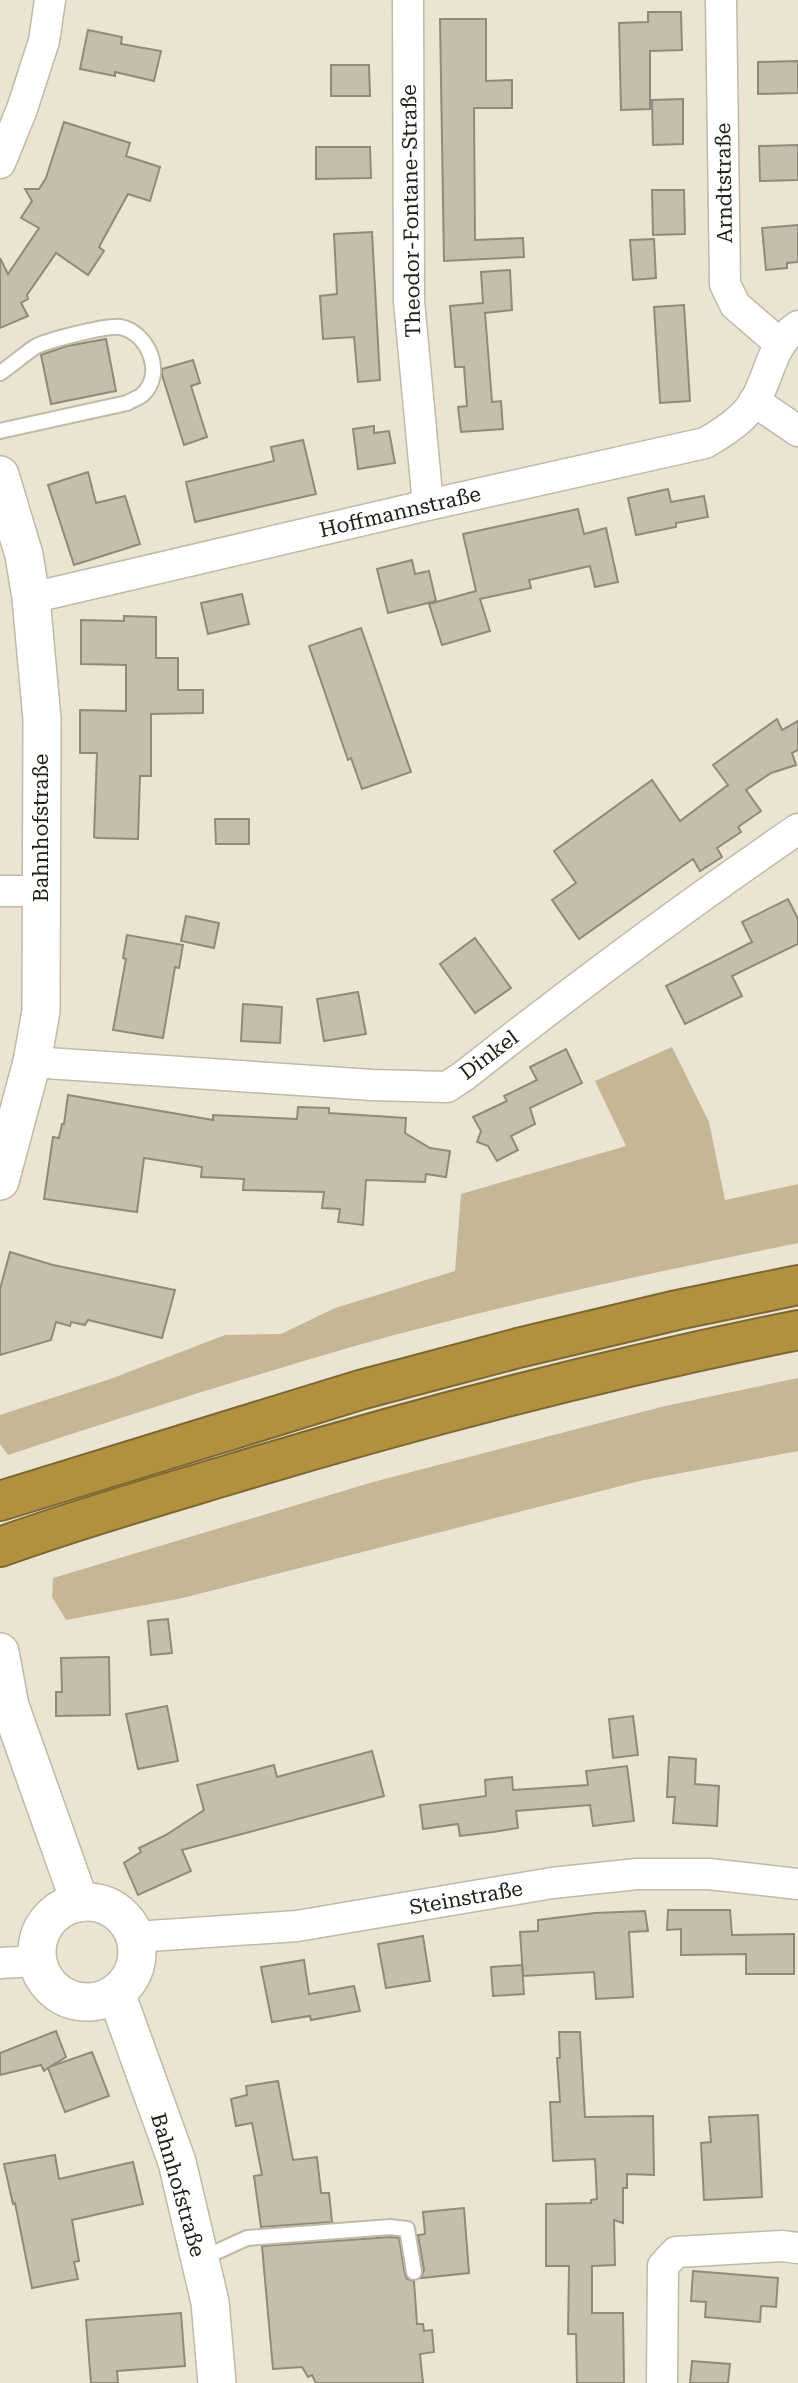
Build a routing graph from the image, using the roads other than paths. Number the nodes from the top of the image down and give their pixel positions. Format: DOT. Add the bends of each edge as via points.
graph roads {
  1 [pos="50,0"];
  2 [pos="408,0"];
  3 [pos="721,0"];
  4 [pos="0,163"];
  5 [pos="789,334"];
  6 [pos="0,373"];
  7 [pos="754,401"];
  8 [pos="0,431"];
  9 [pos="798,431"];
  10 [pos="0,475"];
  11 [pos="428,505"];
  12 [pos="31,598"];
  13 [pos="798,829"];
  14 [pos="0,891"];
  15 [pos="41,891"];
  16 [pos="32,1062"];
  17 [pos="0,1181"];
  18 [pos="798,1285"];
  19 [pos="798,1330"];
  20 [pos="0,1501"];
  21 [pos="0,1547"];
  22 [pos="0,1652"];
  23 [pos="798,1884"];
  24 [pos="80,1903"];
  25 [pos="135,1937"];
  26 [pos="38,1961"];
  27 [pos="0,1963"];
  28 [pos="116,1993"];
  29 [pos="798,2248"];
  30 [pos="199,2259"];
  31 [pos="414,2272"];
  32 [pos="218,2383"];
  33 [pos="662,2383"];
  1 -- 4 [label="street" via="44,41"];
  2 -- 11 [label="street, Theodor-Fontane-Straße" via="409,301"];
  3 -- 5 [label="street, Arndtstraße" via="725,285 735,305"];
  5 -- 7 [label="street, Hoffmannstraße"];
  6 -- 8 [label="lane" via="38,345 117,326 133,331 154,362 152,380 143,394 127,403"];
  7 -- 9 [label="street"];
  7 -- 11 [label="street, Hoffmannstraße" via="732,428 705,443"];
  10 -- 12 [label="street, Bahnhofstraße"];
  11 -- 12 [label="street, Hoffmannstraße"];
  12 -- 15 [label="street, Bahnhofstraße" via="42,719"];
  13 -- 16 [label="street, Dinkel" via="701,895 447,1087"];
  14 -- 15 [label="street"];
  15 -- 16 [label="street, Bahnhofstraße" via="40,1011"];
  16 -- 17 [label="street, Bahnhofstraße"];
  18 -- 20 [label="highway" via="400,1379"];
  19 -- 21 [label="highway" via="680,1354 360,1435"];
  22 -- 24 [label="street" via="10,1706"];
  23 -- 25 [label="street, Steinstraße" via="709,1874 637,1874 552,1883 297,1926"];
  24 -- 25 [label="street" via="93,1903 119,1914"];
  24 -- 26 [label="street" via="51,1917 37,1945"];
  25 -- 28 [label="street" via="134,1968"];
  26 -- 27 [label="street"];
  26 -- 28 [label="street" via="53,1990 68,1999 101,2000"];
  28 -- 30 [label="street, Bahnhofstraße" via="177,2162"];
  29 -- 33 [label="street" via="676,2252 663,2266"];
  30 -- 31 [label="lane" via="247,2238 390,2227 407,2229"];
  30 -- 32 [label="street, Bahnhofstraße" via="210,2302"];
}
